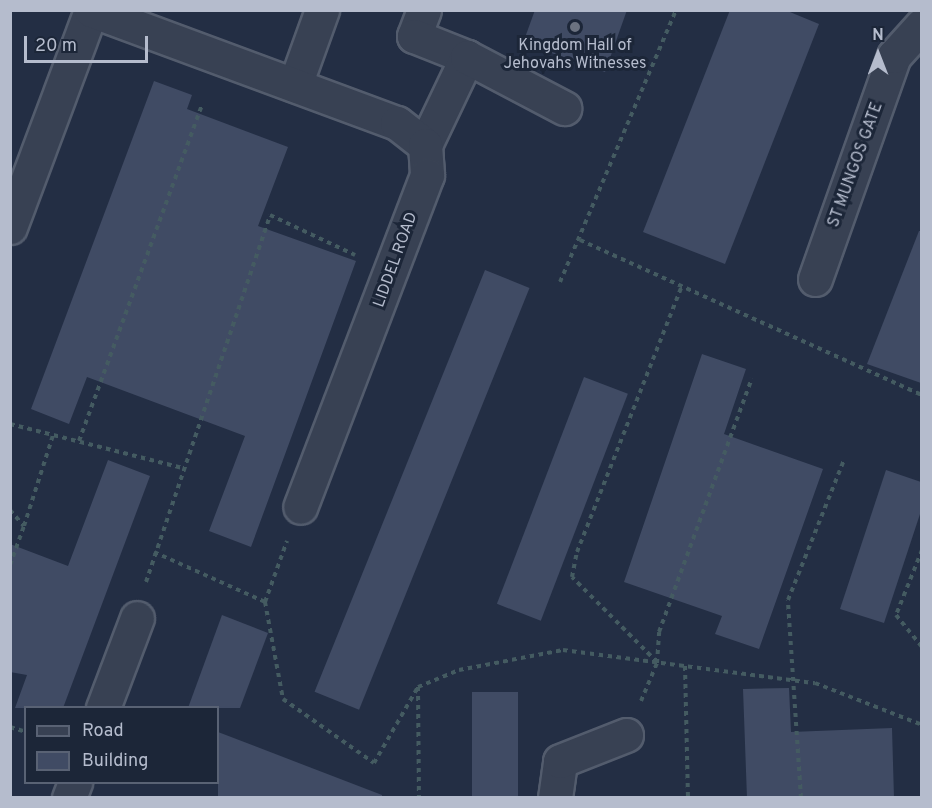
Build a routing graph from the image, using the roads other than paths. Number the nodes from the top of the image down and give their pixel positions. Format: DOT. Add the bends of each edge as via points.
graph roads {
  1 [pos="322,10"];
  2 [pos="424,10"];
  3 [pos="921,25"];
  4 [pos="467,57"];
  5 [pos="295,85"];
  6 [pos="564,108"];
  7 [pos="424,145"];
  8 [pos="10,227"];
  9 [pos="815,279"];
  10 [pos="300,507"];
  11 [pos="137,618"];
  12 [pos="104,706"];
  13 [pos="626,735"];
  14 [pos="75,784"];
  15 [pos="69,798"];
  16 [pos="555,798"];
  1 -- 5 [label="street"];
  2 -- 4 [label="street" via="414,36"];
  3 -- 9 [label="street, ST MUNGOS GATE" via="894,56"];
  4 -- 6 [label="street"];
  4 -- 7 [label="street"];
  5 -- 7 [label="street" via="397,123"];
  5 -- 8 [label="street" via="90,10"];
  7 -- 10 [label="street, LIDDEL ROAD" via="427,175"];
  11 -- 12 [label="street"];
  13 -- 16 [label="street" via="560,761"];
  14 -- 15 [label="street"];
}
